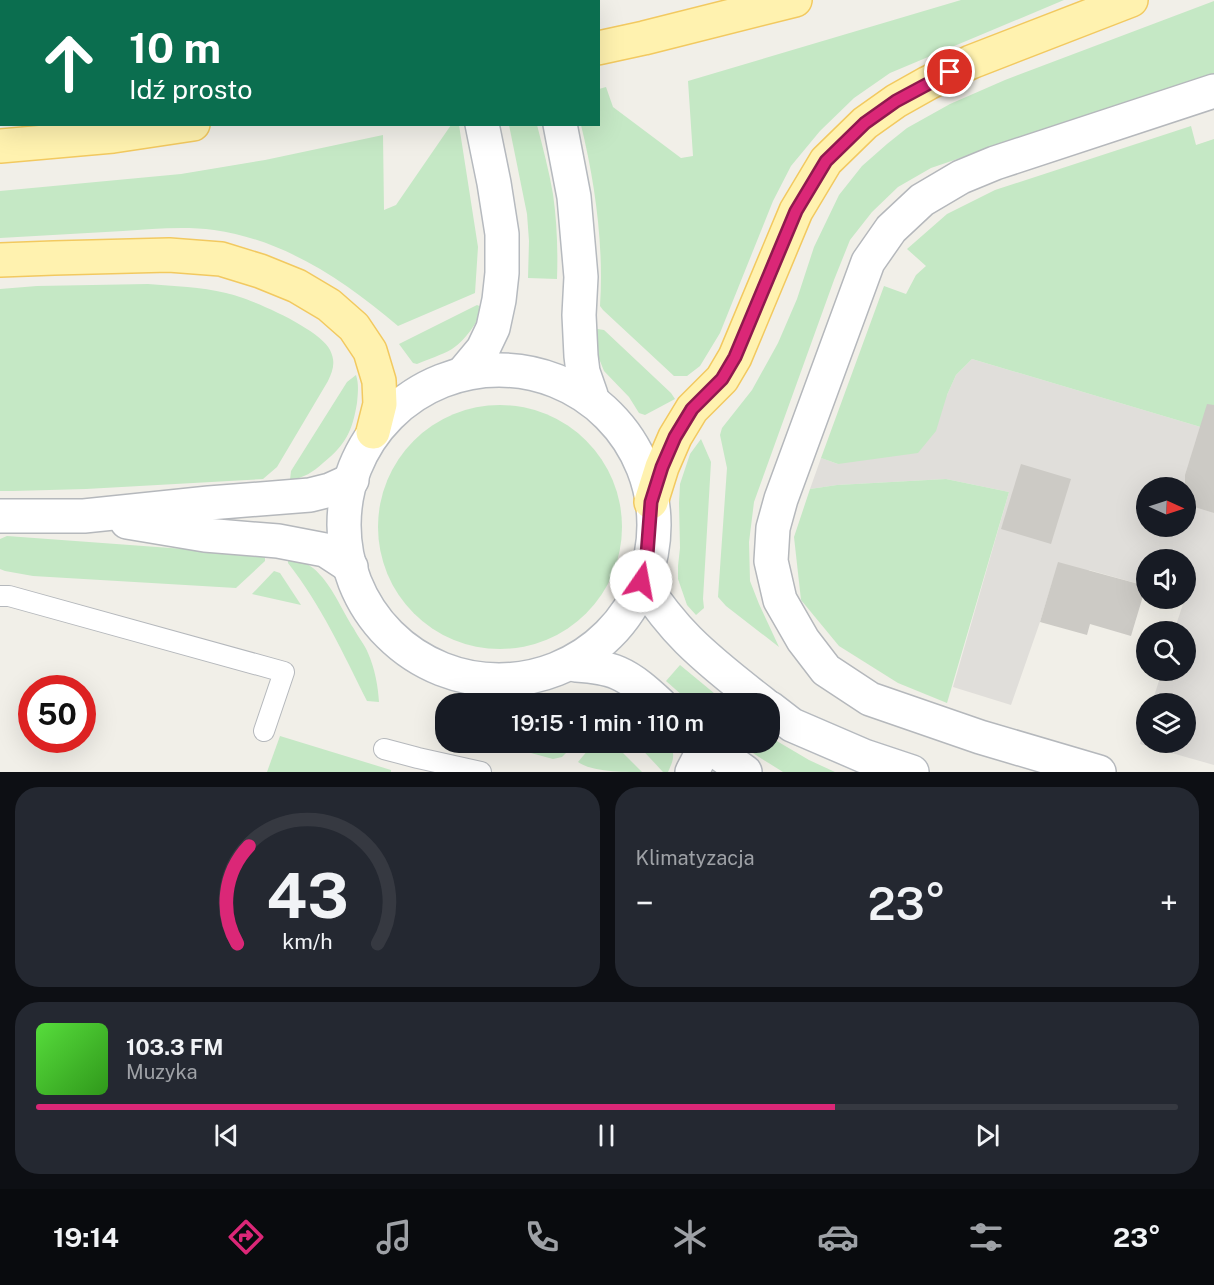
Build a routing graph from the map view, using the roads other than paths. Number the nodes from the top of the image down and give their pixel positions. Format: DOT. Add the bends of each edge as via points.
graph roads {
  1 [pos="795,0"];
  2 [pos="1131,0"];
  3 [pos="600,48"];
  4 [pos="1214,91"];
  5 [pos="180,126"];
  6 [pos="482,126"];
  7 [pos="560,126"];
  8 [pos="0,146"];
  9 [pos="0,260"];
  10 [pos="463,373"];
  11 [pos="591,395"];
  12 [pos="373,432"];
  13 [pos="352,480"];
  14 [pos="651,502"];
  15 [pos="0,516"];
  16 [pos="84,516"];
  17 [pos="351,567"];
  18 [pos="641,581"];
  19 [pos="0,596"];
  20 [pos="576,665"];
  21 [pos="648,693"];
  22 [pos="750,693"];
  23 [pos="780,716"];
  24 [pos="264,731"];
  25 [pos="384,748"];
  26 [pos="700,753"];
  27 [pos="481,772"];
  28 [pos="745,772"];
  29 [pos="912,772"];
  30 [pos="1099,772"];
  1 -- 3 [label="main road"];
  2 -- 14 [label="main road" via="971,62 928,83 865,123 826,161 796,211 735,357 722,379 692,409 675,437"];
  4 -- 30 [label="main road" via="961,177 922,200 891,229 868,262 773,528 771,561 780,600 826,670 870,699"];
  5 -- 8 [label="main road"];
  6 -- 10 [label="main road" via="502,234 502,273 493,328 483,349"];
  7 -- 11 [label="main road" via="574,197 581,277 581,356"];
  9 -- 12 [label="main road" via="170,255 220,259 297,286 329,305 354,327 370,351 379,381 380,404"];
  10 -- 11 [label="main road" via="490,368 535,371"];
  10 -- 12 [label="main road" via="419,391"];
  11 -- 14 [label="main road" via="630,437"];
  12 -- 13 [label="main road"];
  13 -- 16 [label="main road" via="310,495"];
  13 -- 17 [label="main road" via="345,533"];
  14 -- 18 [label="main road"];
  15 -- 16 [label="main road"];
  16 -- 17 [label="main road" via="325,550"];
  17 -- 20 [label="main road" via="359,594 376,621 398,644 424,662 457,676 488,680 550,675"];
  18 -- 20 [label="main road" via="614,631"];
  18 -- 22 [label="main road" via="688,640"];
  19 -- 24 [label="lane" via="284,672"];
  20 -- 21 [label="main road" via="618,673"];
  23 -- 29 [label="main road" via="792,725 864,756"];
  25 -- 27 [label="lane"];
  26 -- 28 [label="main road"];
}
